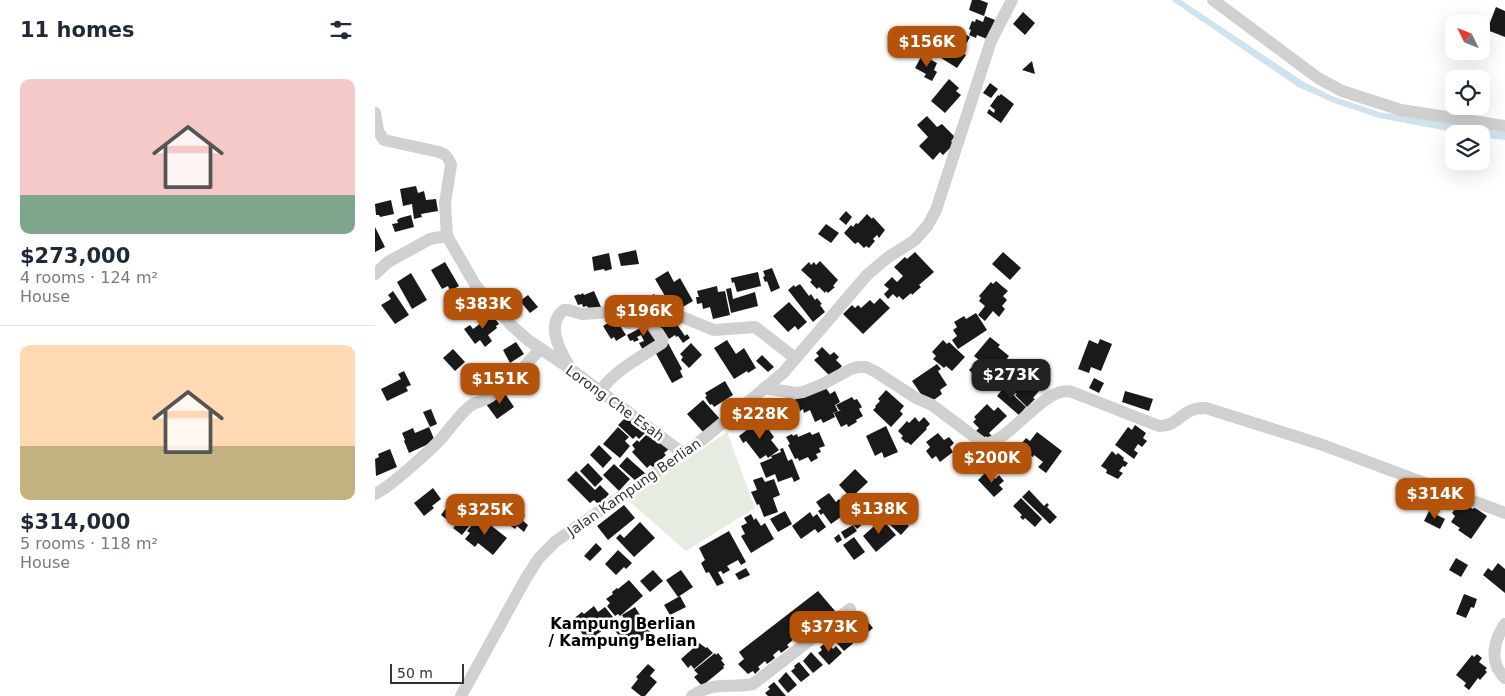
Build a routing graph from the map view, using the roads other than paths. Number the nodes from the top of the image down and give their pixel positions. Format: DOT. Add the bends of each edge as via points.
graph roads {
  1 [pos="1012,0"];
  2 [pos="1213,0"];
  3 [pos="375,113"];
  4 [pos="1505,126"];
  5 [pos="447,236"];
  6 [pos="375,274"];
  7 [pos="682,317"];
  8 [pos="540,349"];
  9 [pos="795,358"];
  10 [pos="572,370"];
  11 [pos="765,388"];
  12 [pos="601,391"];
  13 [pos="684,454"];
  14 [pos="375,494"];
  15 [pos="1505,513"];
  16 [pos="850,609"];
  17 [pos="1505,624"];
  18 [pos="1505,678"];
  19 [pos="461,696"];
  20 [pos="692,696"];
  1 -- 9 [label="street, Jalan Kampung Berlian" via="991,41 936,210 928,225 915,240 867,275"];
  2 -- 4 [label="street" via="1318,78 1342,91 1401,110"];
  3 -- 5 [label="street, Lorong Che Esah" via="377,131 384,140 439,152 450,160 445,203"];
  5 -- 6 [label="street" via="431,239 388,262"];
  5 -- 8 [label="street, Lorong Che Esah" via="476,286 511,325"];
  7 -- 9 [label="street" via="714,330 755,327"];
  8 -- 10 [label="street, Lorong Che Esah"];
  8 -- 14 [label="street" via="511,381 471,405 439,442"];
  9 -- 11 [label="street, Jalan Kampung Berlian"];
  10 -- 12 [label="street, Lorong Che Esah"];
  10 -- 12 [label="street" via="560,350 555,330 557,317 564,310 582,314 612,312 629,323 649,321 662,343 623,369"];
  11 -- 13 [label="street, Jalan Kampung Berlian"];
  11 -- 15 [label="street" via="803,392 858,366 866,367 933,405 984,444 990,444 1003,435 1061,390 1159,426 1169,425 1192,409 1206,408 1320,444"];
  12 -- 13 [label="street, Lorong Che Esah"];
  13 -- 19 [label="street, Jalan Kampung Berlian" via="555,541 539,558"];
  16 -- 20 [label="street" via="753,684 717,685"];
  17 -- 18 [label="street" via="1495,646 1494,660 1499,673"];
}
